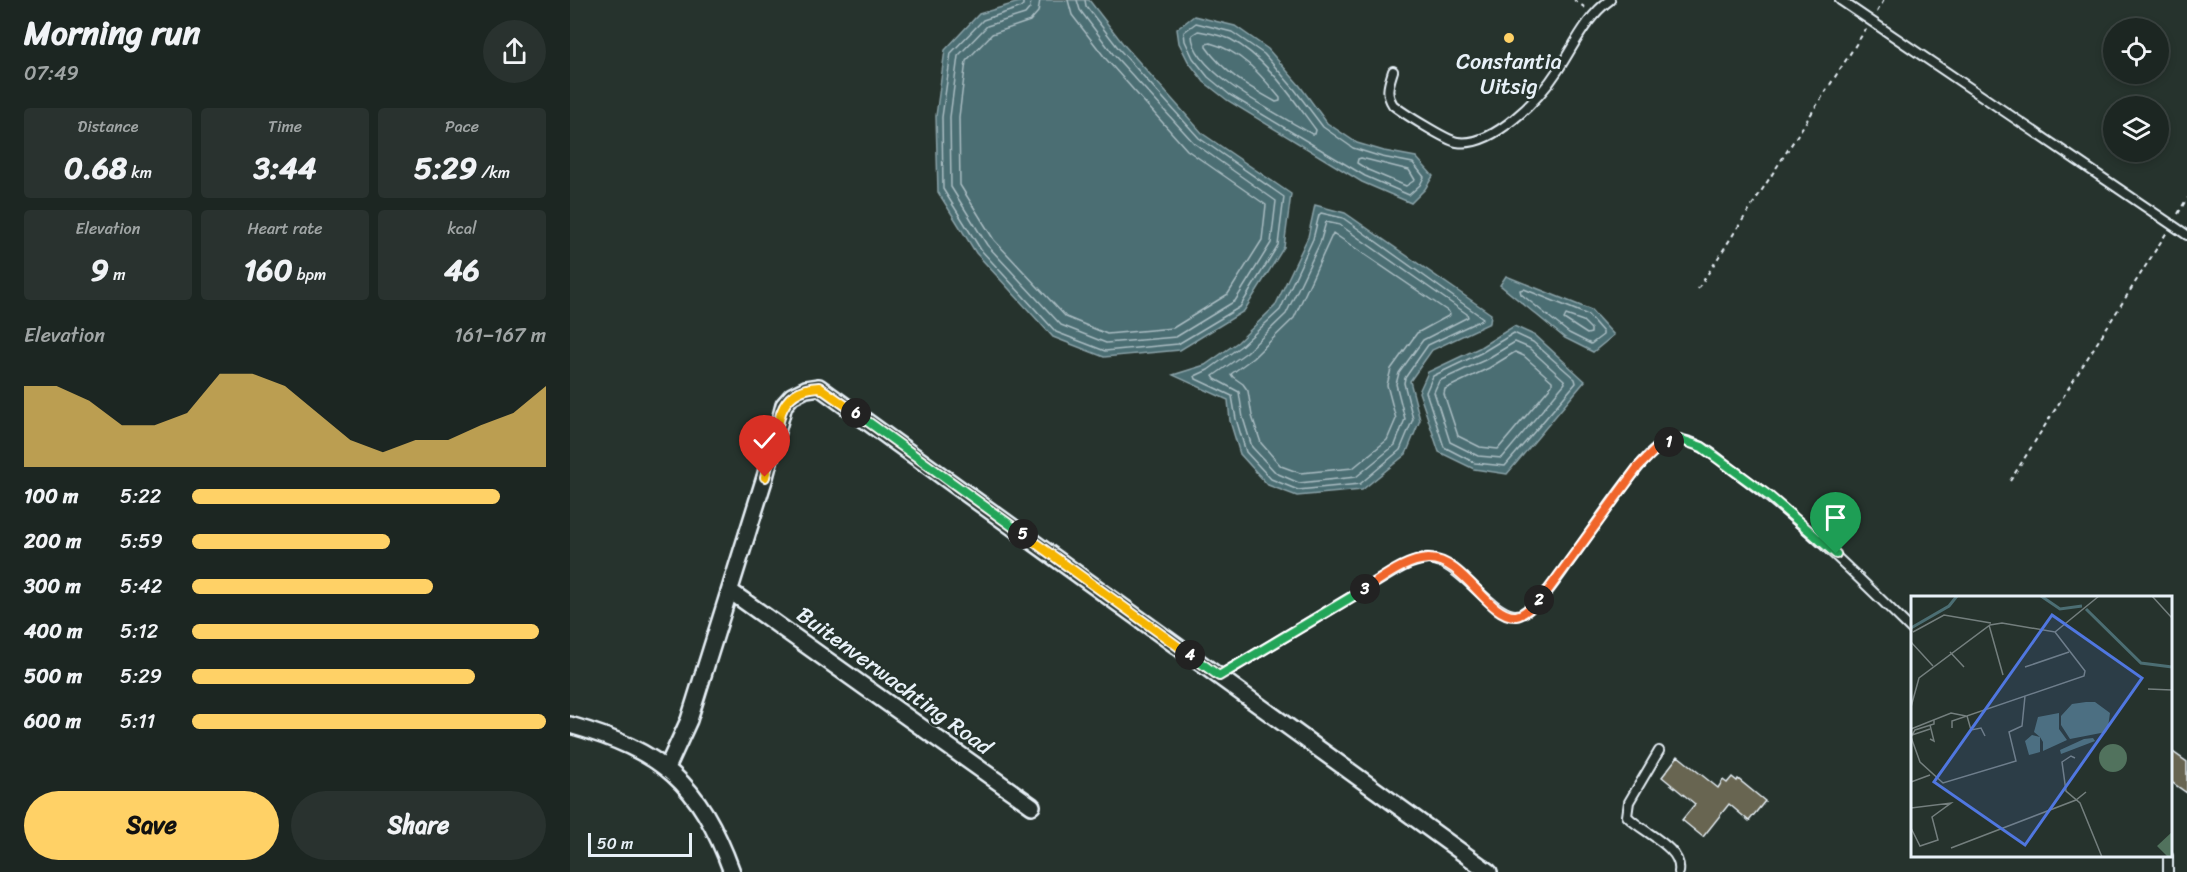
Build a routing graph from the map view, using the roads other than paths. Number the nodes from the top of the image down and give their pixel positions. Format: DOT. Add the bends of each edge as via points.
graph roads {
  1 [pos="1610,0"];
  2 [pos="1840,0"];
  3 [pos="1393,71"];
  4 [pos="2187,235"];
  5 [pos="730,591"];
  6 [pos="1911,629"];
  7 [pos="1219,676"];
  8 [pos="570,725"];
  9 [pos="1659,751"];
  10 [pos="667,768"];
  11 [pos="1032,806"];
  12 [pos="732,872"];
  13 [pos="1489,872"];
  14 [pos="1678,872"];
  1 -- 3 [label="lane" via="1594,13 1542,92 1506,124 1478,140 1454,141 1393,105 1388,87"];
  2 -- 4 [label="lane"];
  5 -- 7 [label="street" via="781,413 787,400 819,387"];
  5 -- 10 [label="street" via="689,720"];
  5 -- 11 [label="street, Buitenverwachting Road"];
  6 -- 7 [label="lane" via="1836,554 1769,496 1702,447 1679,439 1658,447 1643,461 1549,589 1522,614 1504,613 1461,574 1429,559 1393,572"];
  7 -- 13 [label="street"];
  8 -- 10 [label="street" via="620,741"];
  9 -- 14 [label="lane" via="1632,796 1627,812 1672,852 1680,864"];
  10 -- 12 [label="street" via="709,818"];
}
